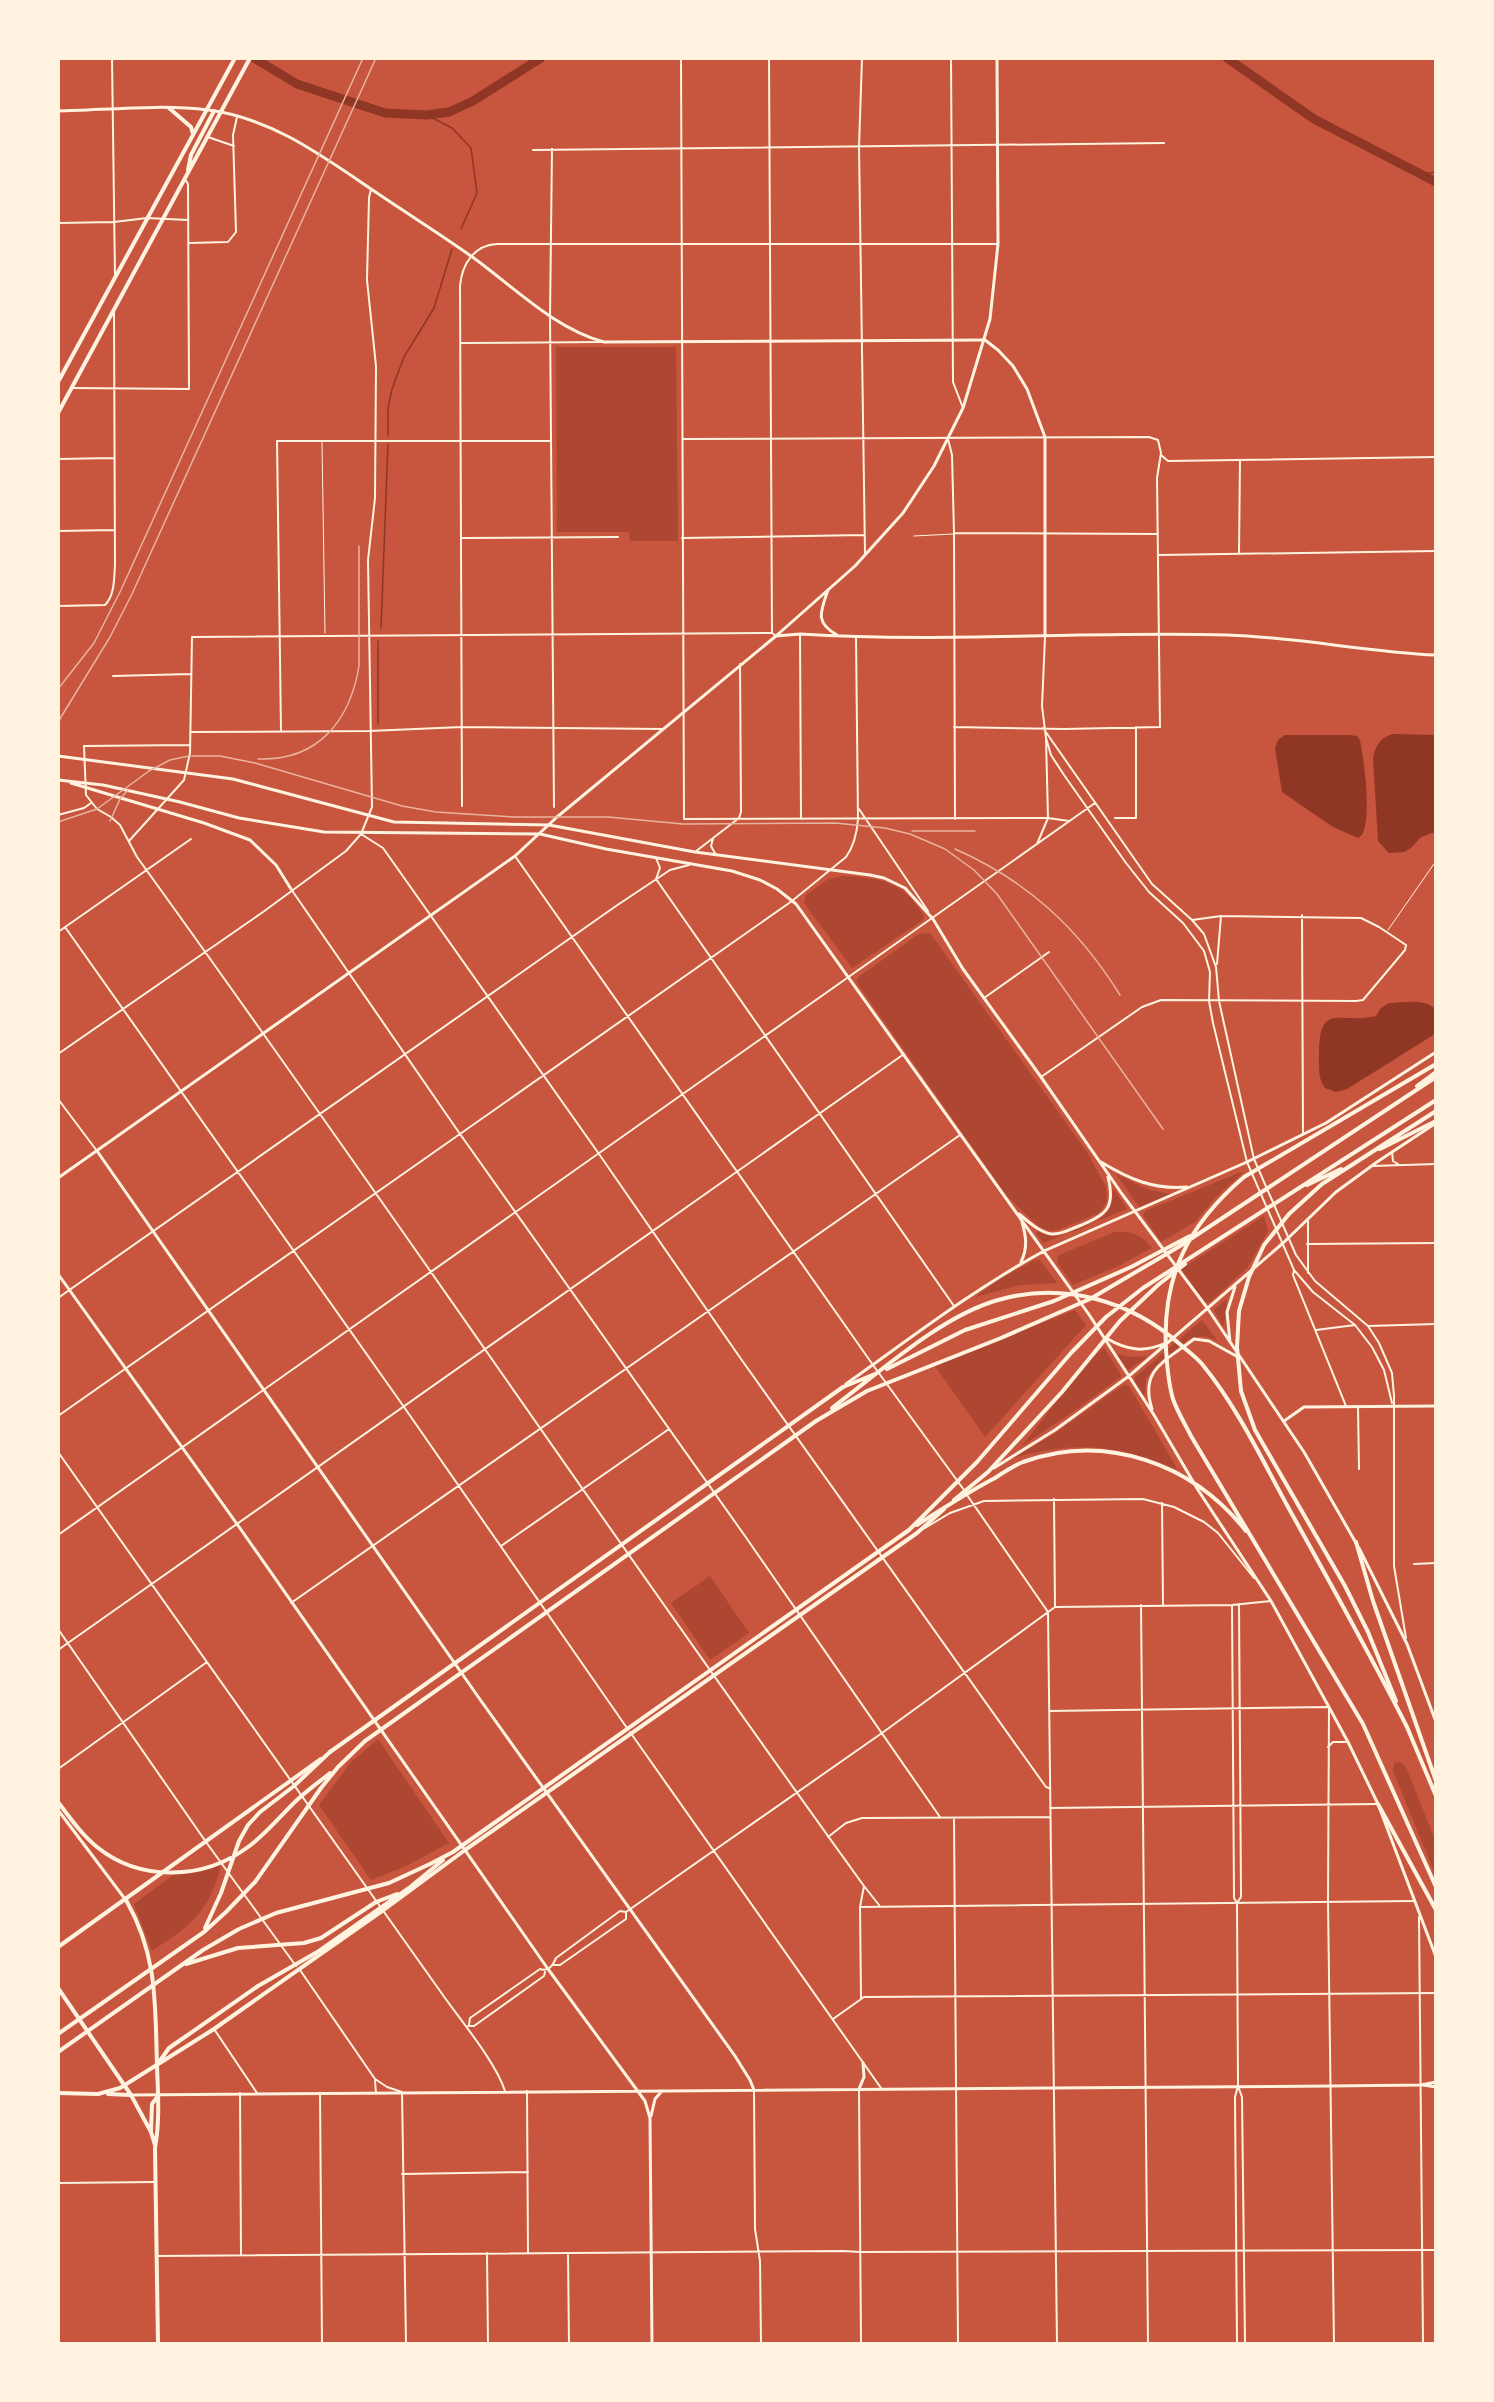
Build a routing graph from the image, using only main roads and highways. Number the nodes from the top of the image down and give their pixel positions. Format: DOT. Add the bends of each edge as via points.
graph roads {
  1 [pos="235,58"];
  2 [pos="250,58"];
  3 [pos="997,58"];
  4 [pos="169,108"];
  5 [pos="207,109"];
  6 [pos="58,111"];
  7 [pos="214,111"];
  8 [pos="221,112"];
  9 [pos="194,134"];
  10 [pos="186,176"];
  11 [pos="985,340"];
  12 [pos="58,382"];
  13 [pos="66,399"];
  14 [pos="58,405"];
  15 [pos="58,413"];
  16 [pos="828,590"];
  17 [pos="776,636"];
  18 [pos="838,636"];
  19 [pos="1045,636"];
  20 [pos="1436,655"];
  21 [pos="58,756"];
  22 [pos="58,780"];
  23 [pos="67,782"];
  24 [pos="549,825"];
  25 [pos="540,834"];
  26 [pos="291,890"];
  27 [pos="1436,1052"];
  28 [pos="1436,1064"];
  29 [pos="1436,1072"];
  30 [pos="1436,1077"];
  31 [pos="1436,1100"];
  32 [pos="1389,1106"];
  33 [pos="1436,1111"];
  34 [pos="1436,1122"];
  35 [pos="97,1151"];
  36 [pos="1098,1160"];
  37 [pos="1108,1174"];
  38 [pos="58,1178"];
  39 [pos="1192,1186"];
  40 [pos="1296,1190"];
  41 [pos="1015,1211"];
  42 [pos="1135,1212"];
  43 [pos="1022,1220"];
  44 [pos="1207,1227"];
  45 [pos="1044,1251"];
  46 [pos="1200,1251"];
  47 [pos="1020,1264"];
  48 [pos="58,1274"];
  49 [pos="1237,1284"];
  50 [pos="1208,1309"];
  51 [pos="1102,1335"];
  52 [pos="1172,1340"];
  53 [pos="1231,1343"];
  54 [pos="1240,1358"];
  55 [pos="1129,1376"];
  56 [pos="843,1387"];
  57 [pos="1436,1406"];
  58 [pos="1154,1415"];
  59 [pos="816,1420"];
  60 [pos="1284,1421"];
  61 [pos="988,1472"];
  62 [pos="909,1530"];
  63 [pos="1356,1542"];
  64 [pos="1258,1546"];
  65 [pos="455,1664"];
  66 [pos="375,1721"];
  67 [pos="1436,1722"];
  68 [pos="1407,1727"];
  69 [pos="331,1751"];
  70 [pos="338,1767"];
  71 [pos="1436,1781"];
  72 [pos="547,1794"];
  73 [pos="1436,1796"];
  74 [pos="58,1802"];
  75 [pos="1378,1804"];
  76 [pos="58,1810"];
  77 [pos="465,1850"];
  78 [pos="453,1851"];
  79 [pos="1436,1887"];
  80 [pos="413,1889"];
  81 [pos="126,1900"];
  82 [pos="1436,1910"];
  83 [pos="204,1932"];
  84 [pos="58,1947"];
  85 [pos="1436,1957"];
  86 [pos="180,1966"];
  87 [pos="58,1988"];
  88 [pos="61,2033"];
  89 [pos="58,2052"];
  90 [pos="863,2063"];
  91 [pos="157,2065"];
  92 [pos="1436,2082"];
  93 [pos="1422,2085"];
  94 [pos="125,2086"];
  95 [pos="1436,2087"];
  96 [pos="859,2089"];
  97 [pos="754,2090"];
  98 [pos="638,2091"];
  99 [pos="662,2091"];
  100 [pos="58,2093"];
  101 [pos="98,2094"];
  102 [pos="131,2095"];
  103 [pos="159,2095"];
  104 [pos="650,2118"];
  105 [pos="151,2132"];
  106 [pos="155,2148"];
  107 [pos="158,2343"];
  108 [pos="652,2343"];
  1 -- 5 [label="main road"];
  2 -- 8 [label="main road"];
  3 -- 11 [label="main road" via="998,244"];
  4 -- 5 [label="main road"];
  4 -- 6 [label="main road"];
  4 -- 9 [label="main road"];
  5 -- 7 [label="main road"];
  5 -- 9 [label="main road"];
  7 -- 8 [label="main road"];
  7 -- 10 [label="main road" via="191,155"];
  8 -- 10 [label="main road"];
  8 -- 11 [label="main road" via="284,133 471,256 550,316 603,342"];
  9 -- 12 [label="main road"];
  10 -- 13 [label="main road"];
  11 -- 16 [label="main road" via="963,408 934,466 908,505 865,556"];
  11 -- 19 [label="main road" via="1013,366 1027,389 1045,437"];
  13 -- 14 [label="main road"];
  13 -- 15 [label="main road"];
  16 -- 17 [label="main road"];
  16 -- 18 [label="main road" via="821,615 824,626"];
  17 -- 18 [label="main road"];
  17 -- 24 [label="main road"];
  18 -- 19 [label="main road"];
  19 -- 20 [label="main road" via="1228,635"];
  21 -- 24 [label="main road" via="200,774 278,790 394,822"];
  22 -- 23 [label="main road"];
  23 -- 25 [label="main road" via="103,785 291,828 361,834"];
  23 -- 26 [label="main road" via="226,829 250,840 276,865"];
  24 -- 25 [label="main road"];
  24 -- 36 [label="main road" via="695,852 870,875 905,888 933,919 963,969"];
  25 -- 35 [label="main road" via="515,856"];
  25 -- 41 [label="main road" via="749,876 777,889 806,915"];
  27 -- 39 [label="main road" via="1326,1123"];
  28 -- 64 [label="main road" via="1244,1177 1220,1198 1181,1253 1169,1291 1165,1322 1167,1371 1173,1400"];
  29 -- 32 [label="main road"];
  30 -- 32 [label="main road"];
  31 -- 40 [label="main road"];
  32 -- 44 [label="main road"];
  33 -- 68 [label="main road" via="1322,1184 1289,1214 1264,1245 1249,1277 1239,1311 1237,1347 1241,1391 1255,1430 1345,1586"];
  34 -- 40 [label="main road"];
  34 -- 49 [label="main road" via="1336,1192"];
  35 -- 38 [label="main road"];
  35 -- 65 [label="main road"];
  36 -- 37 [label="main road"];
  36 -- 39 [label="main road" via="1143,1183 1173,1188"];
  37 -- 41 [label="main road" via="1111,1199 1101,1217 1052,1234 1040,1231"];
  37 -- 42 [label="main road"];
  39 -- 42 [label="main road"];
  40 -- 46 [label="main road"];
  41 -- 43 [label="main road"];
  42 -- 45 [label="main road"];
  42 -- 50 [label="main road"];
  43 -- 45 [label="main road"];
  43 -- 47 [label="main road" via="1026,1248"];
  44 -- 56 [label="main road" via="1131,1267 1054,1300 965,1330"];
  44 -- 59 [label="main road" via="1100,1293 1001,1338 867,1391"];
  45 -- 47 [label="main road"];
  45 -- 51 [label="main road"];
  46 -- 61 [label="main road" via="1120,1321 1062,1392"];
  46 -- 62 [label="main road" via="1106,1317 954,1487"];
  47 -- 56 [label="main road"];
  48 -- 66 [label="main road"];
  49 -- 50 [label="main road"];
  49 -- 53 [label="main road" via="1227,1312"];
  50 -- 52 [label="main road"];
  50 -- 53 [label="main road"];
  51 -- 52 [label="main road" via="1132,1350 1155,1348"];
  51 -- 55 [label="main road"];
  52 -- 55 [label="main road"];
  53 -- 54 [label="main road"];
  54 -- 58 [label="main road" via="1209,1341 1194,1339 1150,1376 1148,1396"];
  54 -- 60 [label="main road"];
  55 -- 58 [label="main road"];
  55 -- 61 [label="main road"];
  56 -- 65 [label="main road"];
  57 -- 60 [label="main road" via="1304,1407"];
  58 -- 75 [label="main road" via="1271,1600"];
  59 -- 68 [label="main road" via="949,1321 999,1299 1054,1292 1082,1295 1138,1314 1164,1329 1202,1364 1230,1405 1360,1635"];
  59 -- 70 [label="main road" via="389,1722"];
  60 -- 63 [label="main road"];
  61 -- 72 [label="main road" via="917,1533"];
  62 -- 64 [label="main road" via="1021,1463 1084,1451 1130,1455 1173,1471 1216,1498"];
  62 -- 78 [label="main road"];
  63 -- 67 [label="main road" via="1407,1644"];
  63 -- 71 [label="main road"];
  64 -- 79 [label="main road" via="1362,1724"];
  65 -- 66 [label="main road"];
  65 -- 72 [label="main road"];
  66 -- 69 [label="main road"];
  66 -- 77 [label="main road"];
  68 -- 73 [label="main road"];
  69 -- 81 [label="main road"];
  69 -- 83 [label="main road" via="248,1825"];
  70 -- 74 [label="main road" via="247,1848 219,1863 188,1872 140,1869 111,1857 82,1833"];
  70 -- 83 [label="main road" via="255,1882"];
  72 -- 77 [label="main road"];
  72 -- 97 [label="main road" via="735,2056"];
  75 -- 82 [label="main road"];
  75 -- 85 [label="main road"];
  76 -- 81 [label="main road"];
  77 -- 80 [label="main road"];
  77 -- 98 [label="main road" via="547,1970"];
  78 -- 86 [label="main road" via="389,1883 276,1913 221,1938"];
  78 -- 91 [label="main road" via="409,1888 319,1951 246,1994 169,2048"];
  80 -- 86 [label="main road" via="376,1902 331,1933 304,1943 227,1951"];
  80 -- 91 [label="main road"];
  81 -- 84 [label="main road"];
  81 -- 91 [label="main road" via="142,1934 153,1973"];
  83 -- 88 [label="main road"];
  86 -- 89 [label="main road"];
  87 -- 94 [label="main road"];
  90 -- 96 [label="main road" via="864,2077"];
  91 -- 94 [label="main road"];
  91 -- 103 [label="main road"];
  92 -- 93 [label="main road"];
  93 -- 95 [label="main road"];
  93 -- 96 [label="main road"];
  94 -- 101 [label="main road"];
  94 -- 102 [label="main road"];
  96 -- 97 [label="main road"];
  97 -- 99 [label="main road"];
  98 -- 99 [label="main road"];
  98 -- 103 [label="main road"];
  98 -- 104 [label="main road"];
  99 -- 104 [label="main road" via="655,2099"];
  100 -- 101 [label="main road"];
  101 -- 102 [label="main road"];
  102 -- 103 [label="main road"];
  102 -- 105 [label="main road"];
  103 -- 105 [label="main road" via="152,2104"];
  103 -- 106 [label="main road"];
  104 -- 108 [label="main road"];
  105 -- 106 [label="main road"];
  106 -- 107 [label="main road"];
}
